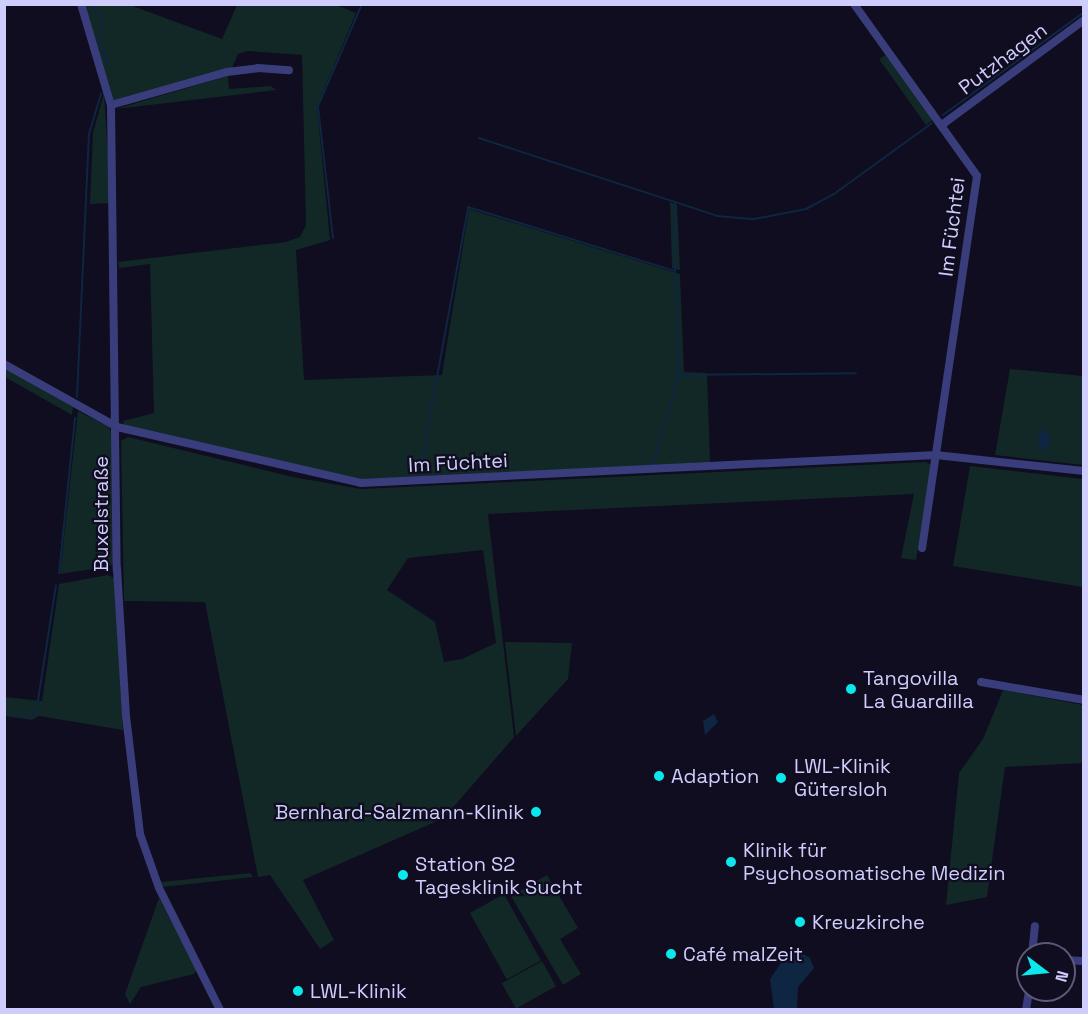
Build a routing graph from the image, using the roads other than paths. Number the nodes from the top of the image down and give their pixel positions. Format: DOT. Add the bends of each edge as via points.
graph roads {
  1 [pos="81,4"];
  2 [pos="854,4"];
  3 [pos="1083,20"];
  4 [pos="289,70"];
  5 [pos="111,105"];
  6 [pos="943,124"];
  7 [pos="4,364"];
  8 [pos="117,427"];
  9 [pos="936,455"];
  10 [pos="1083,471"];
  11 [pos="922,548"];
  12 [pos="981,682"];
  13 [pos="1083,700"];
  14 [pos="1035,926"];
  15 [pos="1033,942"];
  16 [pos="220,1010"];
  1 -- 5 [label="street, Buxelstraße"];
  2 -- 6 [label="street, Im Füchtei"];
  3 -- 6 [label="street, Putzhagen"];
  4 -- 5 [label="street" via="227,72"];
  5 -- 8 [label="street, Buxelstraße"];
  6 -- 9 [label="street, Im Füchtei" via="975,169 977,185"];
  7 -- 8 [label="street, Im Füchtei"];
  8 -- 9 [label="street, Im Füchtei" via="361,483"];
  8 -- 16 [label="street, Buxelstraße" via="118,581 126,716 140,834 159,888"];
  9 -- 10 [label="street, Im Füchtei"];
  9 -- 11 [label="street, Im Füchtei"];
  12 -- 13 [label="street"];
  14 -- 15 [label="street"];
}
